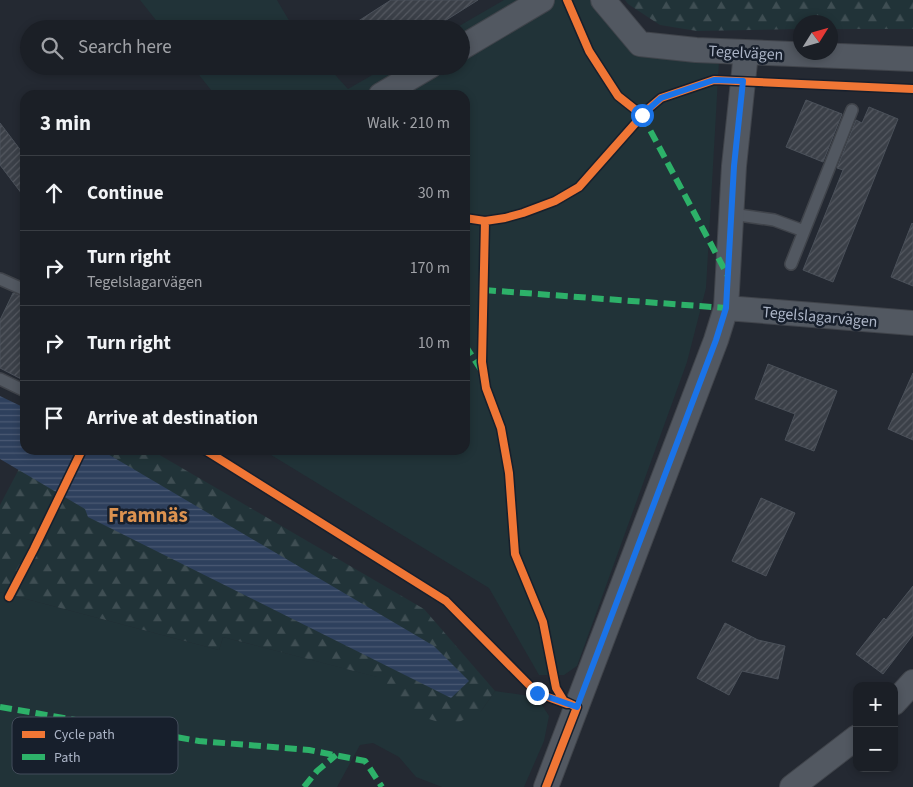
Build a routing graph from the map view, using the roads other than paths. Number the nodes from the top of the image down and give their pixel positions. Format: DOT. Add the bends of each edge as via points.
graph roads {
  1 [pos="542,0"];
  2 [pos="603,0"];
  3 [pos="470,43"];
  4 [pos="746,53"];
  5 [pos="913,59"];
  6 [pos="415,75"];
  7 [pos="389,90"];
  8 [pos="852,110"];
  9 [pos="732,214"];
  10 [pos="804,231"];
  11 [pos="791,264"];
  12 [pos="0,279"];
  13 [pos="20,288"];
  14 [pos="726,308"];
  15 [pos="913,323"];
  16 [pos="0,378"];
  17 [pos="20,388"];
  18 [pos="913,682"];
  19 [pos="898,699"];
  20 [pos="853,740"];
  21 [pos="546,787"];
  22 [pos="792,787"];
  1 -- 3 [label="street"];
  2 -- 4 [label="street, Tegelvägen" via="640,44"];
  4 -- 5 [label="street, Tegelvägen"];
  4 -- 9 [label="street"];
  6 -- 7 [label="street"];
  8 -- 10 [label="lane"];
  9 -- 10 [label="lane" via="774,220"];
  9 -- 14 [label="street"];
  10 -- 11 [label="lane"];
  12 -- 13 [label="lane"];
  14 -- 15 [label="street, Tegelslagarvägen"];
  14 -- 21 [label="street"];
  16 -- 17 [label="lane"];
  18 -- 19 [label="street"];
  20 -- 22 [label="street"];
}
